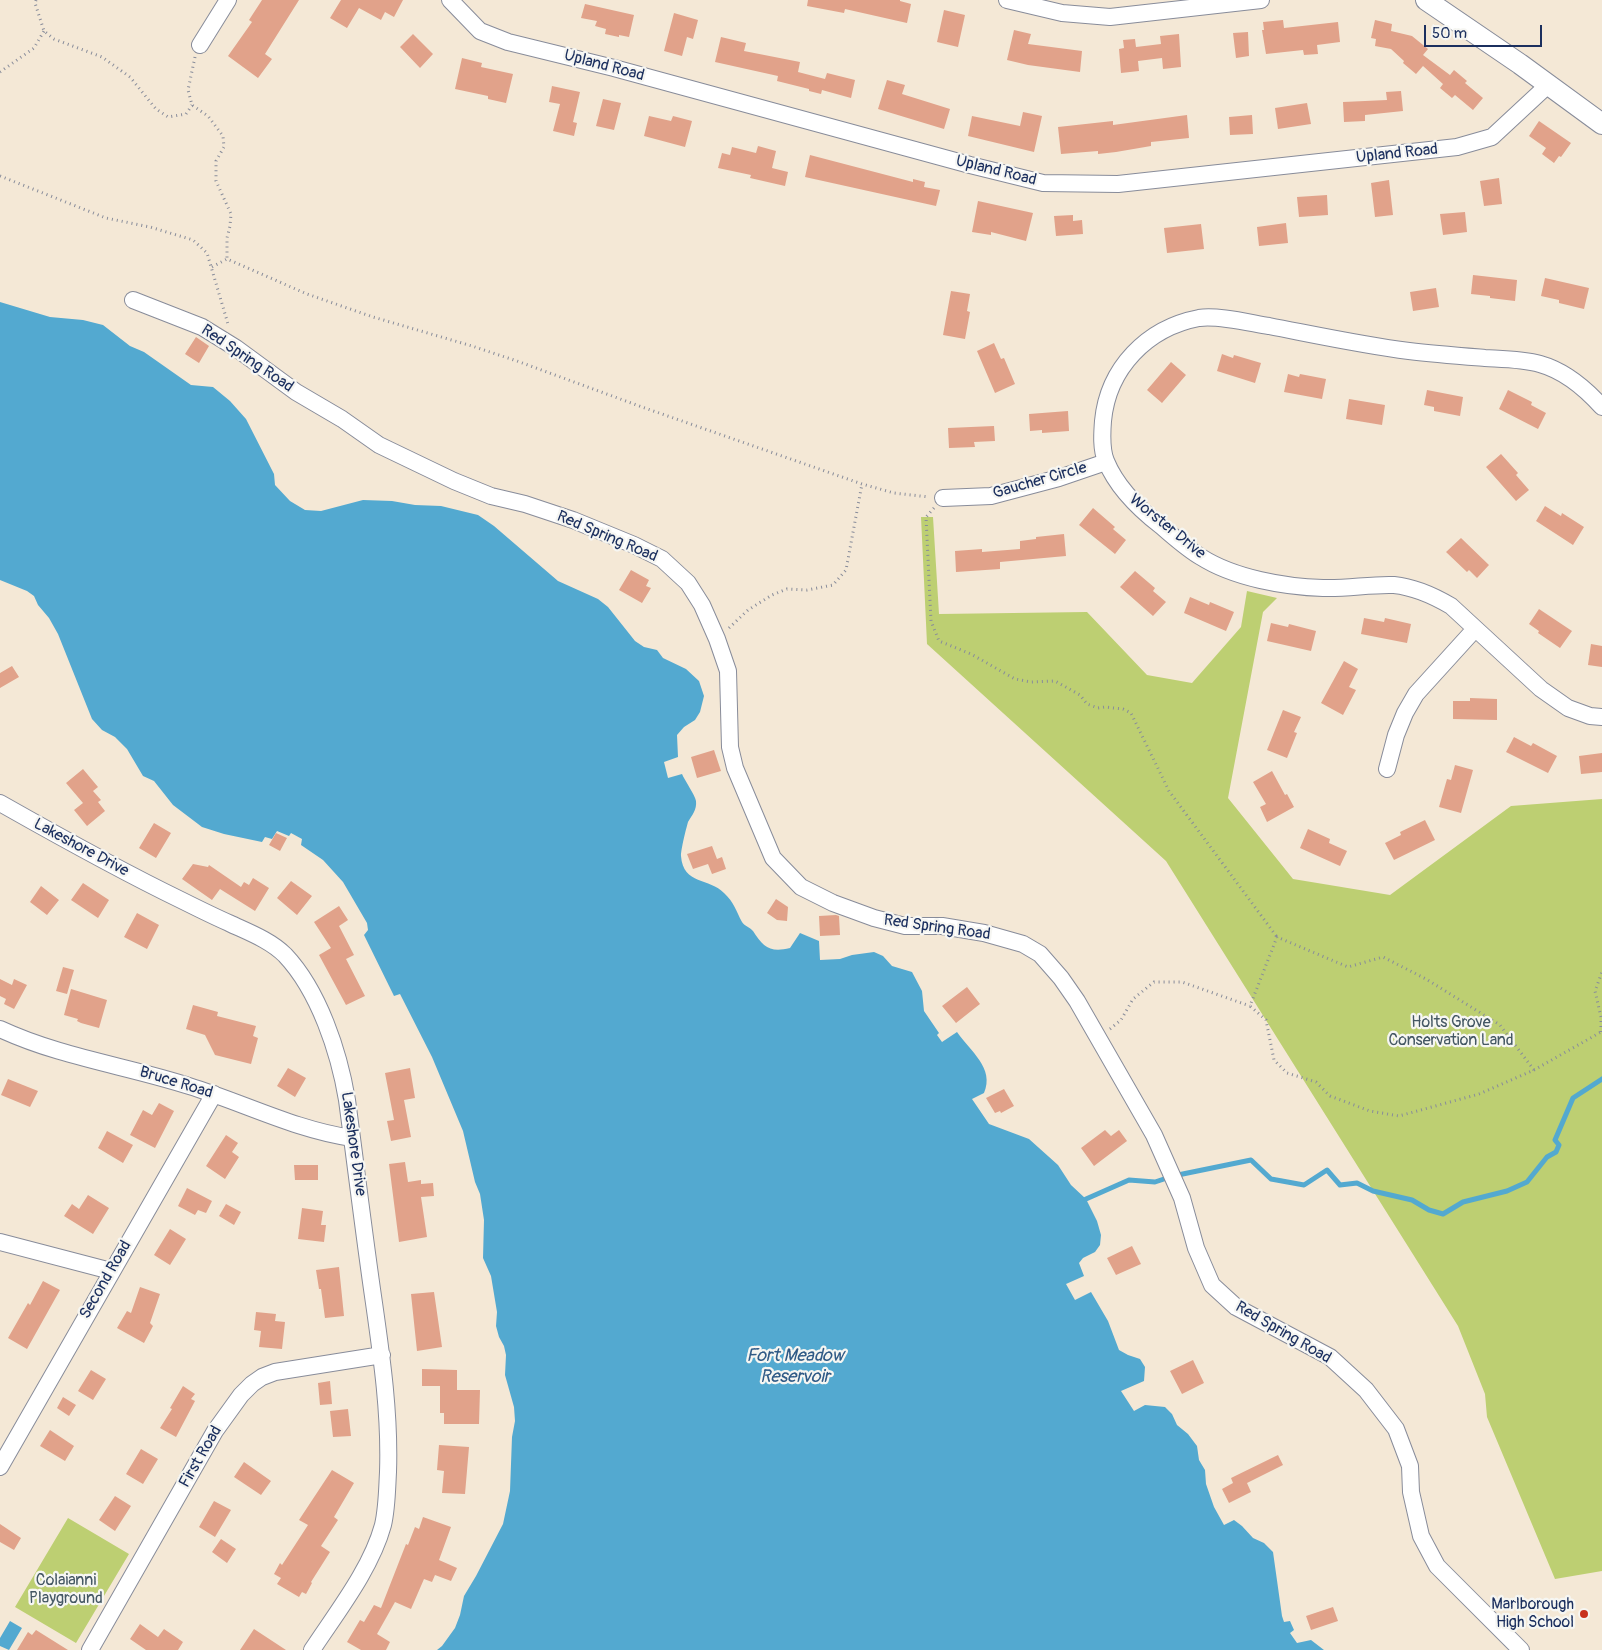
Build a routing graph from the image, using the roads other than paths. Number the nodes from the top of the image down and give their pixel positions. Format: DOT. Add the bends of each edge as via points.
graph roads {
  1 [pos="228,0"];
  2 [pos="450,0"];
  3 [pos="1007,0"];
  4 [pos="1261,0"];
  5 [pos="1426,0"];
  6 [pos="200,45"];
  7 [pos="1548,85"];
  8 [pos="1602,124"];
  9 [pos="133,300"];
  10 [pos="1602,407"];
  11 [pos="1106,462"];
  12 [pos="944,498"];
  13 [pos="1475,629"];
  14 [pos="1602,717"];
  15 [pos="1387,769"];
  16 [pos="0,803"];
  17 [pos="0,1029"];
  18 [pos="214,1094"];
  19 [pos="352,1138"];
  20 [pos="0,1242"];
  21 [pos="111,1271"];
  22 [pos="382,1355"];
  23 [pos="0,1467"];
  24 [pos="90,1650"];
  25 [pos="312,1650"];
  26 [pos="1521,1650"];
  1 -- 6 [label="street"];
  2 -- 7 [label="street, Upland Road" via="480,31 508,42 1043,183 1118,184 1457,147 1492,137"];
  3 -- 4 [label="street" via="1062,13 1110,17"];
  5 -- 7 [label="street"];
  7 -- 8 [label="street"];
  9 -- 26 [label="street, Red Spring Road" via="202,327 296,392 387,449 491,496 573,520 634,545 662,559 688,583 702,605 728,671 730,747 734,768 773,858 801,886 832,904 905,926 942,926 984,933 1023,944 1040,954 1077,1001 1154,1135 1182,1198 1196,1248 1212,1285 1236,1307 1330,1357 1366,1390 1396,1429 1410,1466 1411,1492 1421,1536 1437,1566"];
  10 -- 11 [label="street, Worster Drive" via="1566,374 1540,364 1408,351 1240,321 1202,318 1175,324 1156,334 1134,351 1119,370 1110,388 1104,415 1102,437"];
  11 -- 12 [label="street, Gaucher Circle" via="991,496"];
  11 -- 13 [label="street, Worster Drive" via="1123,491 1148,516 1202,558 1231,571 1294,586 1395,585 1419,591 1451,606"];
  13 -- 14 [label="street, Worster Drive" via="1541,689 1568,708"];
  13 -- 15 [label="street" via="1416,694 1396,735"];
  16 -- 19 [label="street, Lakeshore Drive" via="180,900 250,932 284,954 317,1004 340,1060"];
  17 -- 18 [label="street, Bruce Road" via="53,1049"];
  18 -- 19 [label="street, Bruce Road" via="304,1127"];
  18 -- 21 [label="street, Second Road"];
  19 -- 22 [label="street, Lakeshore Drive"];
  20 -- 21 [label="street"];
  21 -- 23 [label="street, Second Road"];
  22 -- 24 [label="street, First Road" via="275,1372 262,1377 241,1395 215,1431"];
  22 -- 25 [label="street, Lakeshore Drive" via="388,1457 383,1525 365,1566"];
}
